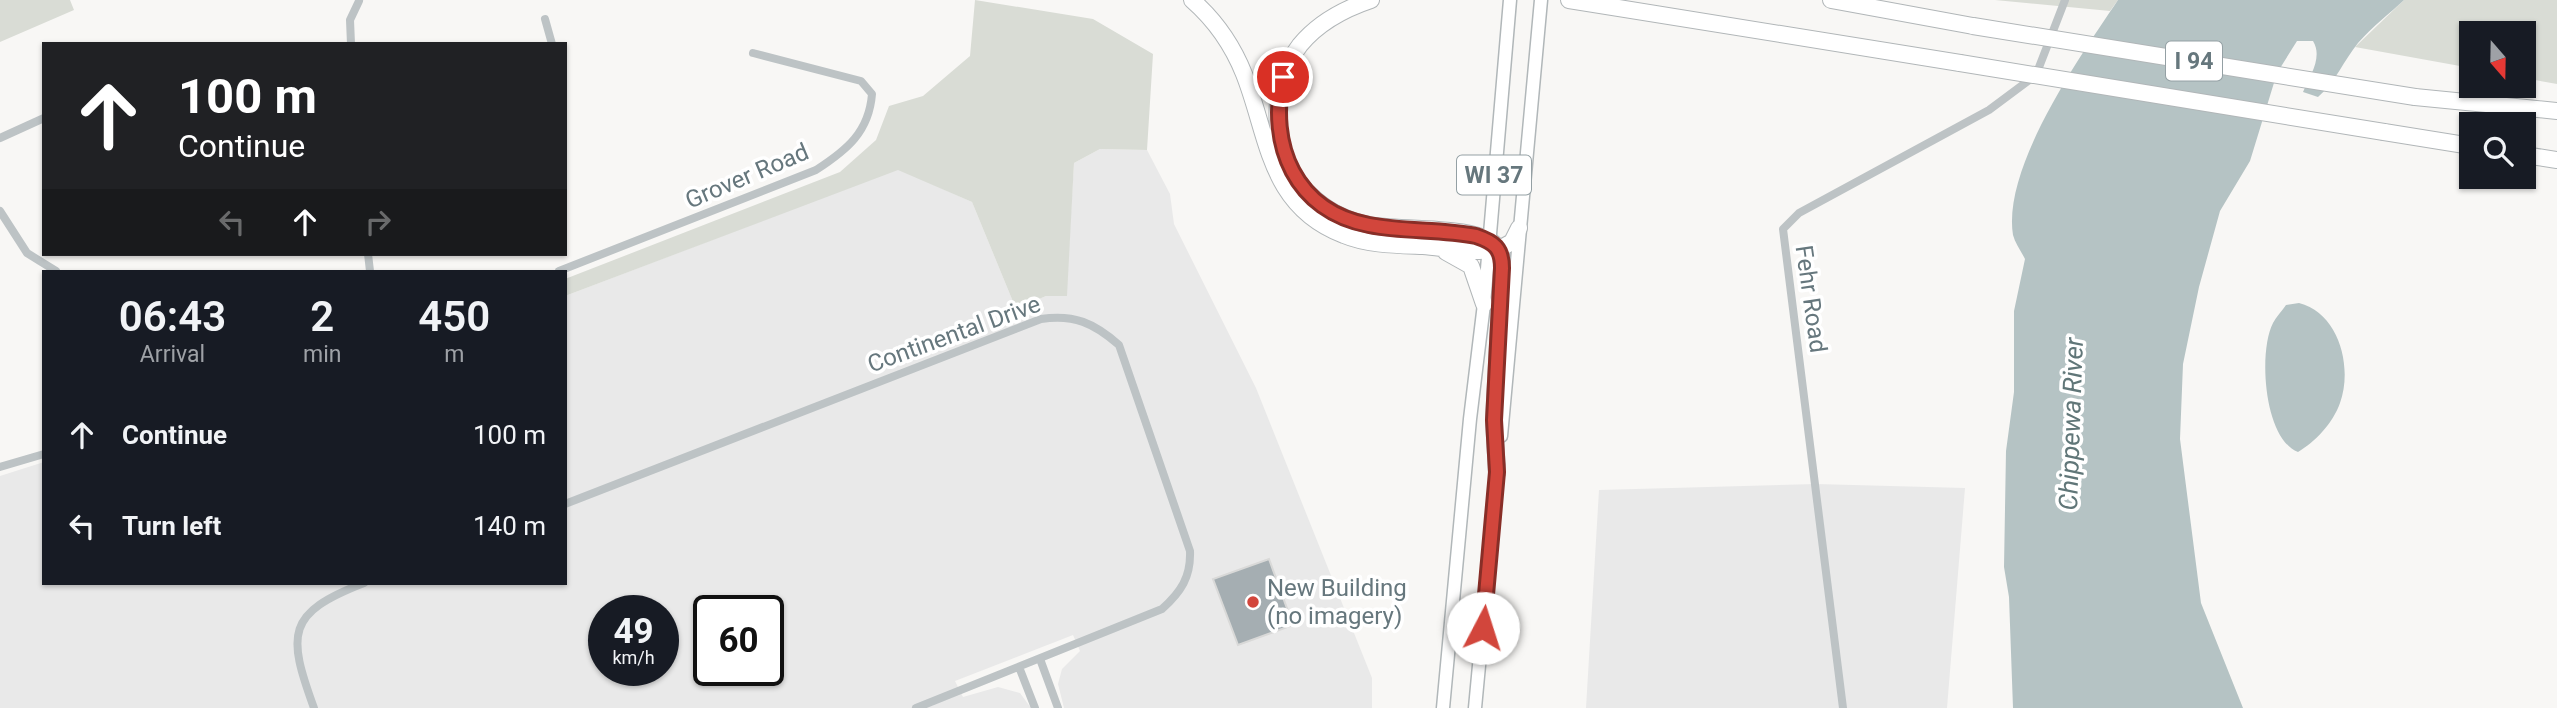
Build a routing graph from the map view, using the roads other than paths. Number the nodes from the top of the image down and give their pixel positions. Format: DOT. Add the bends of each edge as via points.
graph roads {
  1 [pos="1192,0"];
  2 [pos="1371,0"];
  3 [pos="1510,0"];
  4 [pos="1541,0"];
  5 [pos="1571,0"];
  6 [pos="1831,0"];
  7 [pos="2065,0"];
  8 [pos="359,1"];
  9 [pos="545,19"];
  10 [pos="351,42"];
  11 [pos="551,42"];
  12 [pos="753,53"];
  13 [pos="2557,111"];
  14 [pos="42,119"];
  15 [pos="0,138"];
  16 [pos="2459,144"];
  17 [pos="2536,157"];
  18 [pos="2557,160"];
  19 [pos="0,211"];
  20 [pos="1518,228"];
  21 [pos="1405,246"];
  22 [pos="1492,246"];
  23 [pos="55,270"];
  24 [pos="562,270"];
  25 [pos="1484,304"];
  26 [pos="42,455"];
  27 [pos="0,467"];
  28 [pos="1497,472"];
  29 [pos="567,503"];
  30 [pos="358,585"];
  31 [pos="1040,659"];
  32 [pos="1019,667"];
  33 [pos="314,708"];
  34 [pos="916,708"];
  35 [pos="1035,708"];
  36 [pos="1058,708"];
  37 [pos="1443,708"];
  38 [pos="1475,708"];
  39 [pos="1843,708"];
  1 -- 21 [label="highway" via="1220,29 1238,58 1269,158 1291,196 1341,234"];
  2 -- 22 [label="highway" via="1332,17 1289,62 1278,112 1287,162 1314,199 1345,218 1368,225 1459,233"];
  3 -- 22 [label="main road, WI 37"];
  4 -- 20 [label="main road, WI 37"];
  5 -- 16 [label="highway, I 94, bridge"];
  6 -- 13 [label="highway, I 94, bridge" via="2415,97"];
  7 -- 39 [label="street, Fehr Road" via="2036,75 1989,110 1799,213 1783,229"];
  8 -- 10 [label="street" via="350,20"];
  9 -- 11 [label="street"];
  12 -- 24 [label="street, Grover Road" via="861,82 872,94 866,127 816,170"];
  14 -- 15 [label="street"];
  17 -- 18 [label="highway"];
  19 -- 23 [label="street" via="27,253"];
  20 -- 22 [label="highway" via="1512,242"];
  20 -- 28 [label="main road, WI 37"];
  21 -- 22 [label="highway"];
  21 -- 25 [label="highway" via="1453,253 1463,259 1475,274"];
  22 -- 25 [label="main road, WI 37"];
  22 -- 28 [label="highway" via="1502,268 1494,420"];
  25 -- 37 [label="main road, WI 37"];
  26 -- 27 [label="street"];
  28 -- 38 [label="main road, WI 37"];
  29 -- 31 [label="street, Continental Drive" via="1041,319 1063,316 1083,320 1119,345 1190,551 1190,571 1178,594 1162,610"];
  30 -- 33 [label="street" via="329,596 313,607 302,623 297,643 300,668"];
  31 -- 32 [label="street, Continental Drive"];
  31 -- 36 [label="street"];
  32 -- 34 [label="street, Continental Drive"];
  32 -- 35 [label="street"];
}
